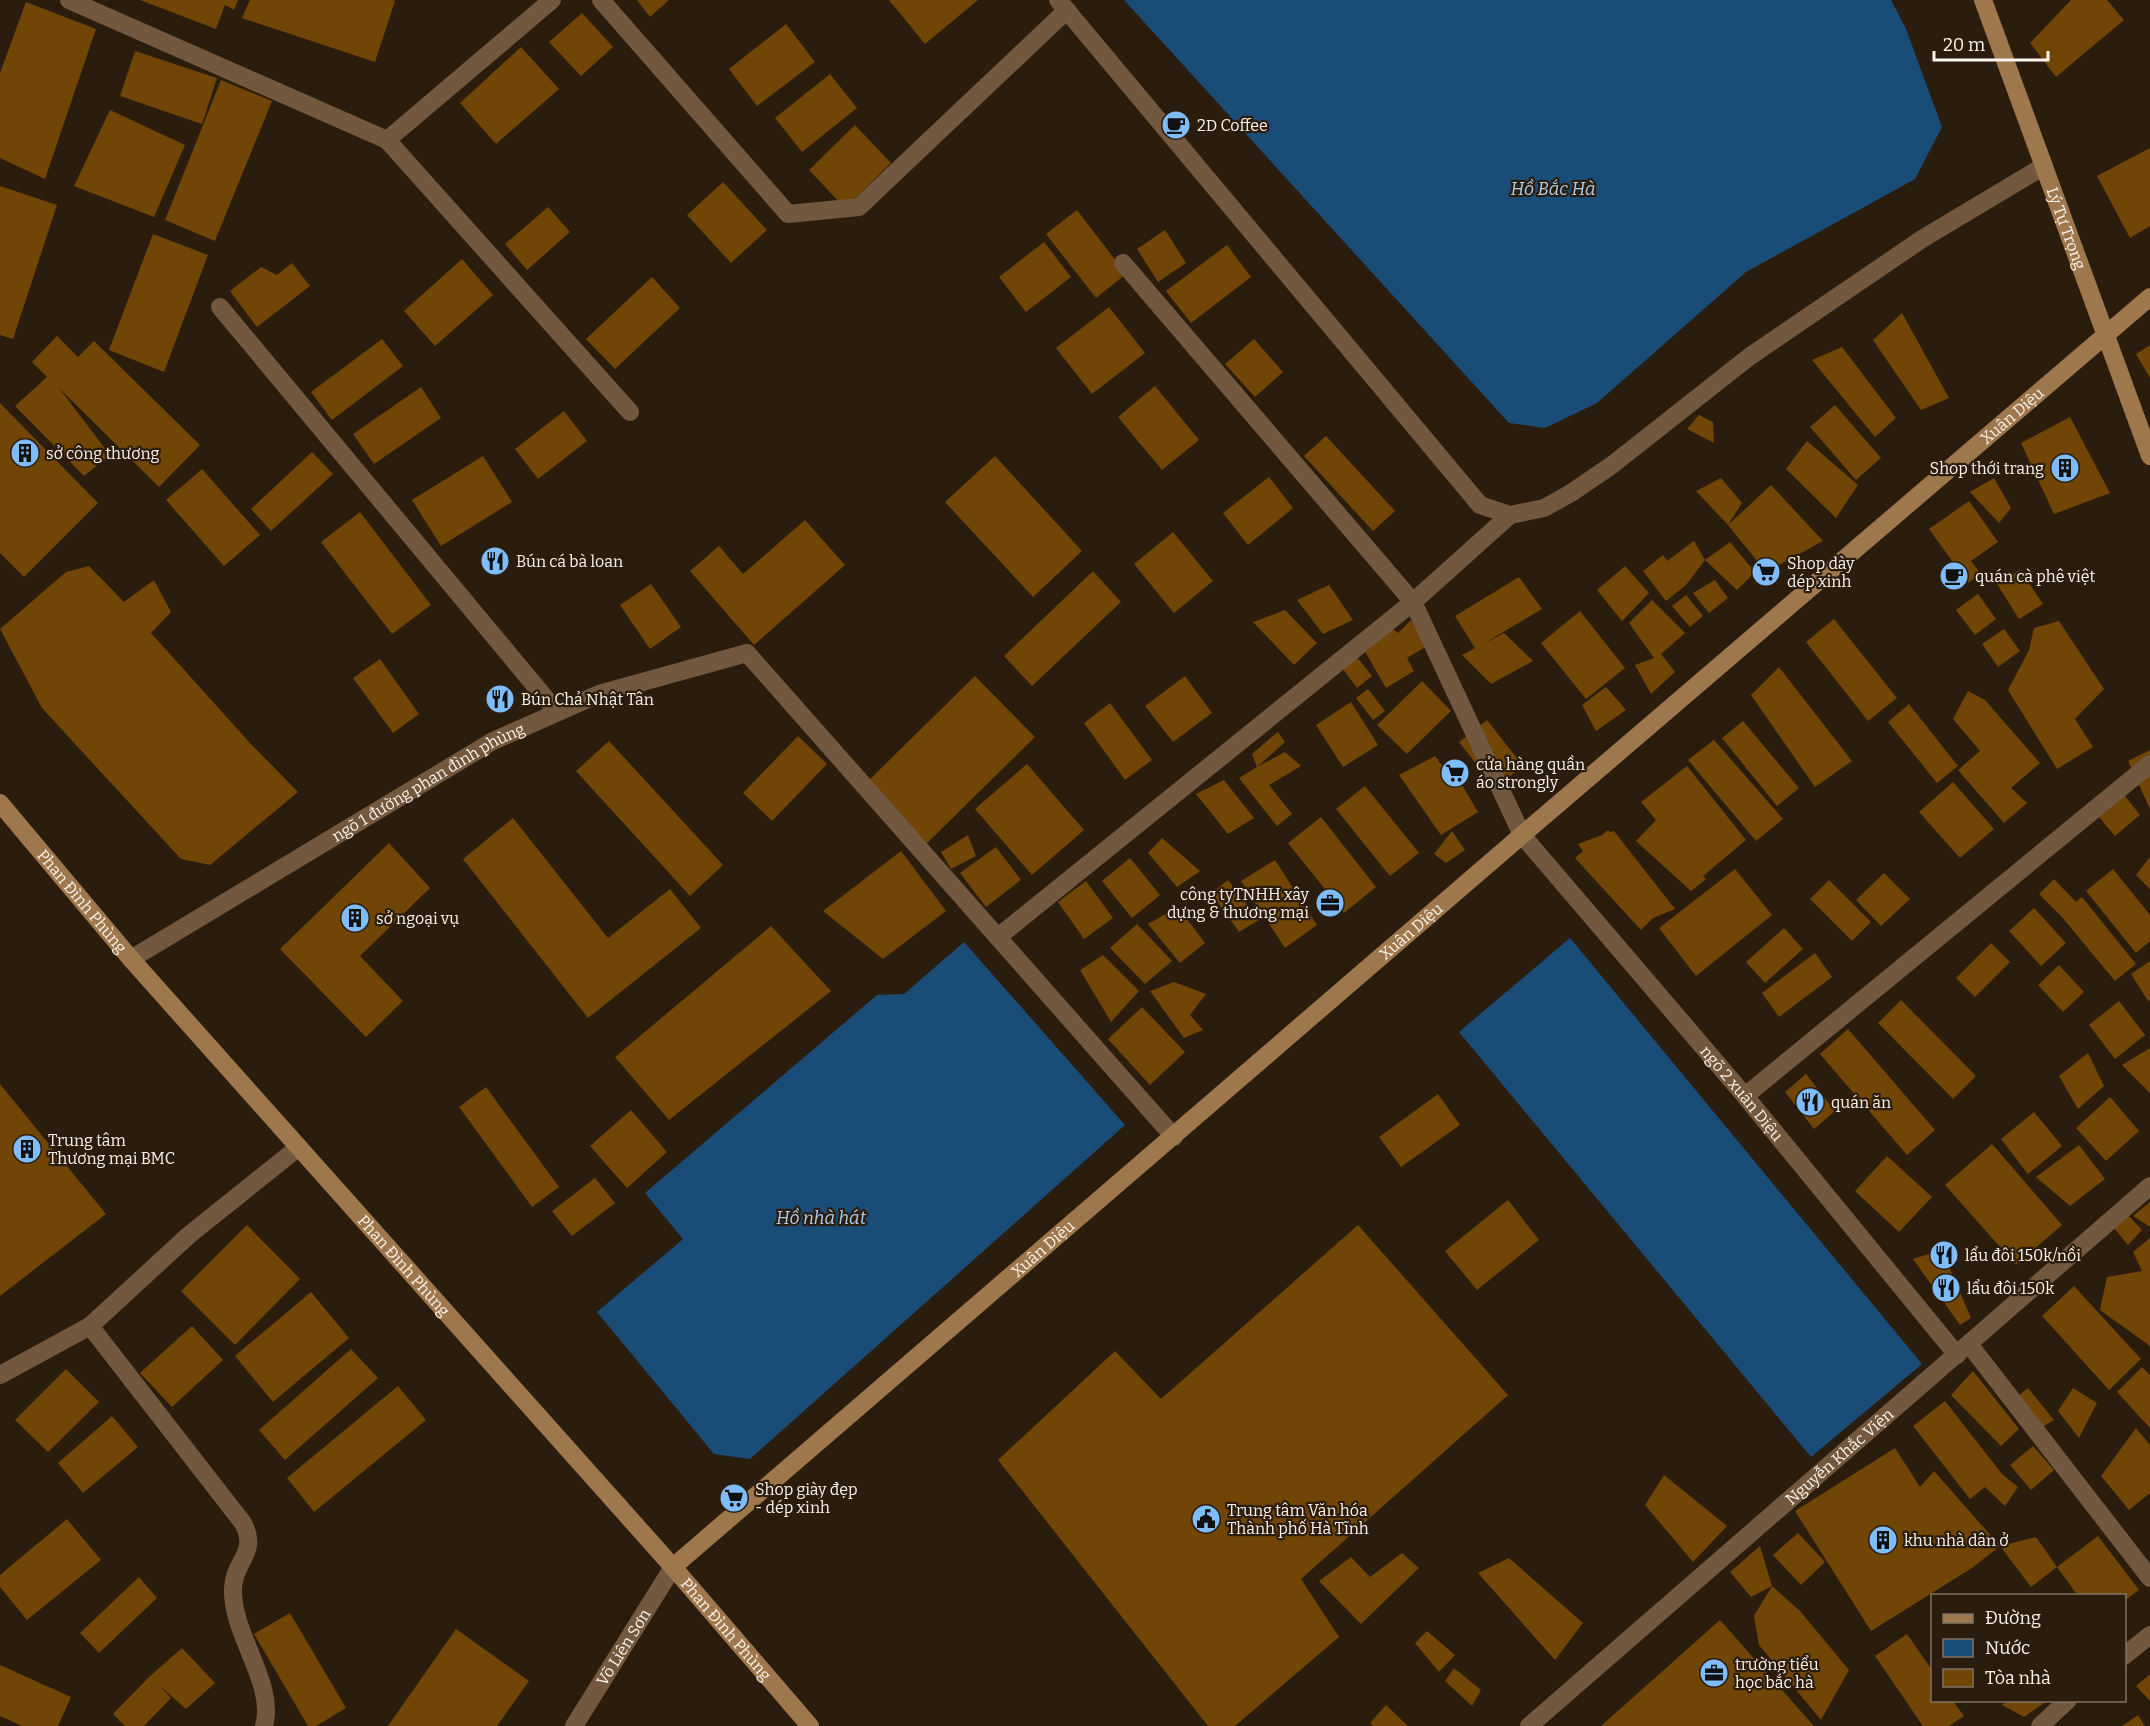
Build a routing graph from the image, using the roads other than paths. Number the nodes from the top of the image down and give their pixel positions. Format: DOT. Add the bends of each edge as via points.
graph roads {
  1 [pos="69,0"];
  2 [pos="552,0"];
  3 [pos="601,0"];
  4 [pos="1983,0"];
  5 [pos="1062,5"];
  6 [pos="387,140"];
  7 [pos="2044,166"];
  8 [pos="1123,263"];
  9 [pos="2150,297"];
  10 [pos="220,307"];
  11 [pos="2106,336"];
  12 [pos="630,412"];
  13 [pos="2150,456"];
  14 [pos="1510,514"];
  15 [pos="1413,602"];
  16 [pos="557,712"];
  17 [pos="2150,764"];
  18 [pos="0,802"];
  19 [pos="1522,835"];
  20 [pos="998,937"];
  21 [pos="131,959"];
  22 [pos="1745,1096"];
  23 [pos="1174,1137"];
  24 [pos="299,1147"];
  25 [pos="2150,1186"];
  26 [pos="90,1326"];
  27 [pos="1963,1350"];
  28 [pos="0,1375"];
  29 [pos="673,1567"];
  30 [pos="2150,1578"];
  31 [pos="2150,1635"];
  32 [pos="2126,1654"];
  33 [pos="2067,1702"];
  34 [pos="264,1726"];
  35 [pos="574,1726"];
  36 [pos="810,1726"];
  37 [pos="1529,1726"];
  38 [pos="2040,1726"];
  1 -- 6 [label="street"];
  2 -- 6 [label="street"];
  3 -- 5 [label="street" via="788,214 859,207"];
  4 -- 7 [label="street, Lý Tự Trọng"];
  5 -- 14 [label="street" via="1480,505"];
  6 -- 12 [label="street"];
  7 -- 11 [label="street, Lý Tự Trọng"];
  7 -- 14 [label="street" via="1922,239 1749,357 1571,493 1544,508"];
  8 -- 15 [label="street, ngõ 2 xuân Diệu"];
  9 -- 11 [label="street, Xuân Diệu"];
  10 -- 16 [label="street"];
  11 -- 13 [label="street, Lý Tự Trọng"];
  11 -- 19 [label="street, Xuân Diệu"];
  14 -- 15 [label="street"];
  15 -- 19 [label="street, ngõ 2 xuân Diệu"];
  15 -- 20 [label="street"];
  16 -- 20 [label="street, ngõ 1 đường phan đình phùng" via="599,694 747,653"];
  16 -- 21 [label="street, ngõ 1 đường phan đình phùng" via="493,741"];
  17 -- 22 [label="street"];
  18 -- 21 [label="street, Phan Đình Phùng"];
  19 -- 22 [label="street, ngõ 2 xuân Diệu"];
  19 -- 23 [label="street, Xuân Diệu"];
  20 -- 23 [label="street"];
  21 -- 24 [label="street, Phan Đình Phùng"];
  22 -- 27 [label="street, ngõ 2 xuân Diệu"];
  23 -- 29 [label="street, Xuân Diệu"];
  24 -- 26 [label="street" via="189,1234"];
  24 -- 29 [label="street, Phan Đình Phùng"];
  25 -- 27 [label="street, Nguyễn Khắc Viện"];
  26 -- 28 [label="street"];
  26 -- 34 [label="street" via="249,1533 250,1547 234,1579 233,1592 237,1620 266,1701"];
  27 -- 30 [label="street, ngõ 2 xuân Diệu"];
  27 -- 37 [label="street, Nguyễn Khắc Viện"];
  29 -- 35 [label="street, Võ Liên Sơn"];
  29 -- 36 [label="street, Phan Đình Phùng"];
  31 -- 32 [label="street"];
  33 -- 38 [label="street"];
}
